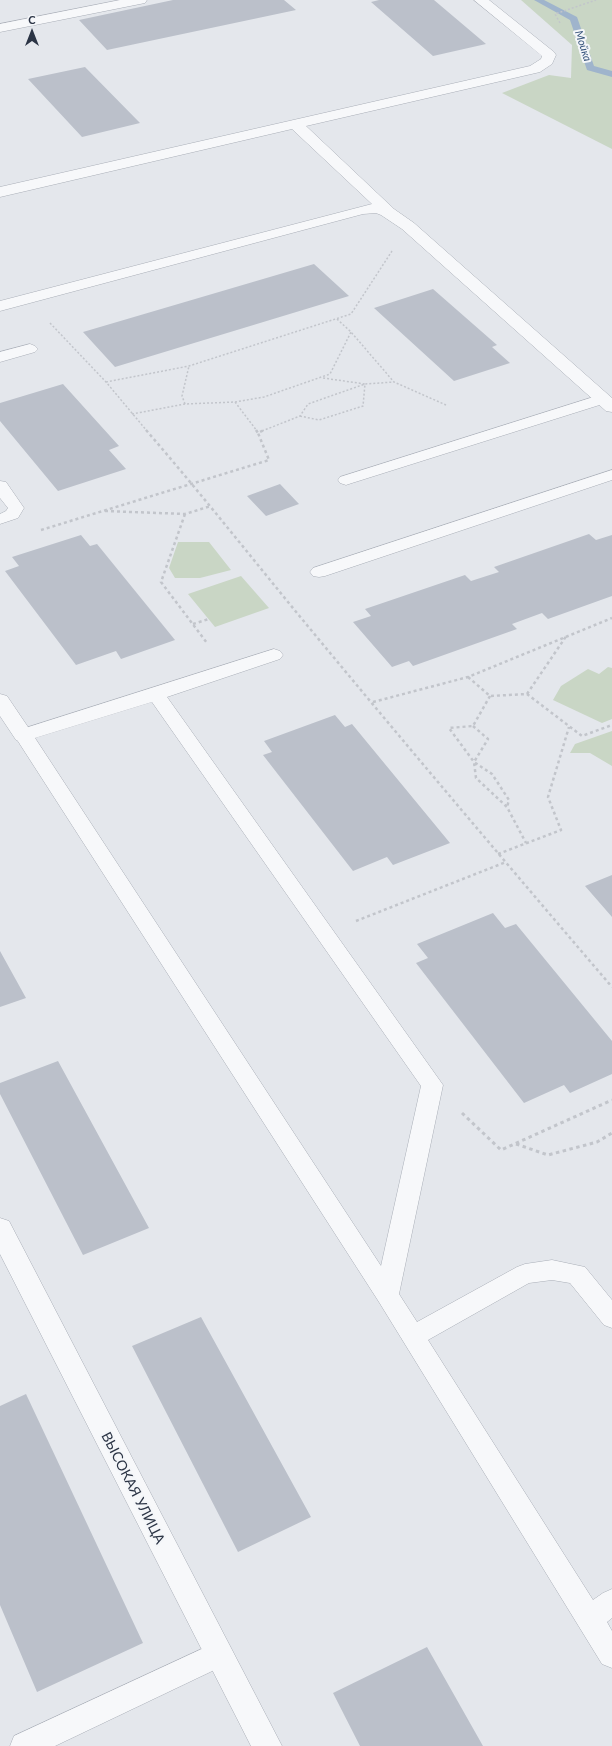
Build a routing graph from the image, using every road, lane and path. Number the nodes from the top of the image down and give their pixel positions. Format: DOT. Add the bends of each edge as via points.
graph roads {
  1 [pos="140,0"];
  2 [pos="480,0"];
  3 [pos="568,9"];
  4 [pos="555,14"];
  5 [pos="0,28"];
  6 [pos="295,124"];
  7 [pos="0,192"];
  8 [pos="388,211"];
  9 [pos="408,226"];
  10 [pos="28,300"];
  11 [pos="0,306"];
  12 [pos="336,318"];
  13 [pos="351,332"];
  14 [pos="30,349"];
  15 [pos="0,357"];
  16 [pos="189,366"];
  17 [pos="321,377"];
  18 [pos="106,382"];
  19 [pos="394,382"];
  20 [pos="365,384"];
  21 [pos="235,402"];
  22 [pos="608,403"];
  23 [pos="185,404"];
  24 [pos="446,405"];
  25 [pos="132,414"];
  26 [pos="300,416"];
  27 [pos="258,433"];
  28 [pos="612,475"];
  29 [pos="346,480"];
  30 [pos="192,483"];
  31 [pos="0,486"];
  32 [pos="211,506"];
  33 [pos="101,511"];
  34 [pos="185,514"];
  35 [pos="0,519"];
  36 [pos="36,531"];
  37 [pos="319,572"];
  38 [pos="612,618"];
  39 [pos="209,619"];
  40 [pos="193,624"];
  41 [pos="567,635"];
  42 [pos="207,643"];
  43 [pos="274,655"];
  44 [pos="468,677"];
  45 [pos="156,694"];
  46 [pos="526,694"];
  47 [pos="490,696"];
  48 [pos="0,701"];
  49 [pos="373,702"];
  50 [pos="612,725"];
  51 [pos="473,726"];
  52 [pos="569,726"];
  53 [pos="23,736"];
  54 [pos="474,762"];
  55 [pos="507,807"];
  56 [pos="526,843"];
  57 [pos="498,854"];
  58 [pos="506,862"];
  59 [pos="325,933"];
  60 [pos="612,987"];
  61 [pos="432,1084"];
  62 [pos="612,1100"];
  63 [pos="612,1134"];
  64 [pos="515,1144"];
  65 [pos="0,1229"];
  66 [pos="387,1296"];
  67 [pos="612,1318"];
  68 [pos="412,1337"];
  69 [pos="612,1602"];
  70 [pos="590,1619"];
  71 [pos="219,1654"];
  72 [pos="612,1655"];
  73 [pos="24,1746"];
  74 [pos="267,1746"];
  1 -- 5 [label="street"];
  2 -- 6 [label="street" via="548,55 547,62 534,69"];
  3 -- 4 [label="path"];
  6 -- 7 [label="street"];
  6 -- 8 [label="street"];
  8 -- 9 [label="street"];
  8 -- 10 [label="street" via="375,208 362,210"];
  9 -- 12 [label="path" via="352,314"];
  9 -- 22 [label="street"];
  10 -- 11 [label="street"];
  10 -- 18 [label="path"];
  12 -- 13 [label="path"];
  12 -- 16 [label="path"];
  13 -- 17 [label="path" via="330,374"];
  13 -- 19 [label="path"];
  14 -- 15 [label="lane"];
  16 -- 18 [label="path"];
  16 -- 23 [label="path" via="182,396"];
  17 -- 20 [label="path"];
  17 -- 21 [label="path" via="264,397"];
  18 -- 25 [label="path"];
  19 -- 20 [label="path"];
  19 -- 24 [label="path"];
  20 -- 26 [label="path" via="308,404"];
  20 -- 26 [label="path" via="363,406 319,420"];
  21 -- 23 [label="path"];
  21 -- 27 [label="path"];
  22 -- 29 [label="lane"];
  23 -- 25 [label="path"];
  25 -- 30 [label="path"];
  26 -- 27 [label="path"];
  27 -- 30 [label="path" via="269,460"];
  28 -- 37 [label="lane"];
  30 -- 32 [label="path"];
  30 -- 33 [label="path"];
  31 -- 35 [label="lane" via="16,508 11,515"];
  32 -- 34 [label="path"];
  32 -- 49 [label="path"];
  33 -- 34 [label="path"];
  33 -- 36 [label="path"];
  34 -- 40 [label="path" via="161,582"];
  38 -- 41 [label="path"];
  39 -- 40 [label="path"];
  40 -- 42 [label="path"];
  41 -- 44 [label="path"];
  41 -- 46 [label="path"];
  43 -- 45 [label="lane"];
  44 -- 47 [label="path"];
  44 -- 49 [label="path"];
  45 -- 53 [label="lane"];
  45 -- 59 [label="lane"];
  46 -- 47 [label="path"];
  46 -- 52 [label="path"];
  47 -- 51 [label="path"];
  48 -- 53 [label="street"];
  49 -- 57 [label="path"];
  50 -- 52 [label="path" via="582,736"];
  51 -- 54 [label="path" via="488,739"];
  51 -- 54 [label="path" via="449,728"];
  52 -- 56 [label="path" via="548,797 560,830"];
  53 -- 66 [label="lane"];
  54 -- 55 [label="path" via="476,778"];
  54 -- 55 [label="path" via="492,774 509,800"];
  55 -- 56 [label="path"];
  56 -- 57 [label="path"];
  57 -- 58 [label="path"];
  58 -- 59 [label="path"];
  58 -- 60 [label="path"];
  59 -- 61 [label="lane"];
  61 -- 64 [label="path" via="501,1150"];
  61 -- 66 [label="lane"];
  62 -- 64 [label="path"];
  63 -- 64 [label="path" via="597,1142 548,1155"];
  65 -- 71 [label="street, ВЫСОКАЯ УЛИЦА"];
  66 -- 68 [label="lane"];
  67 -- 68 [label="lane" via="576,1274 552,1270 526,1274"];
  68 -- 70 [label="lane"];
  69 -- 70 [label="lane"];
  70 -- 72 [label="lane"];
  71 -- 73 [label="lane"];
  71 -- 74 [label="street, ВЫСОКАЯ УЛИЦА"];
}
